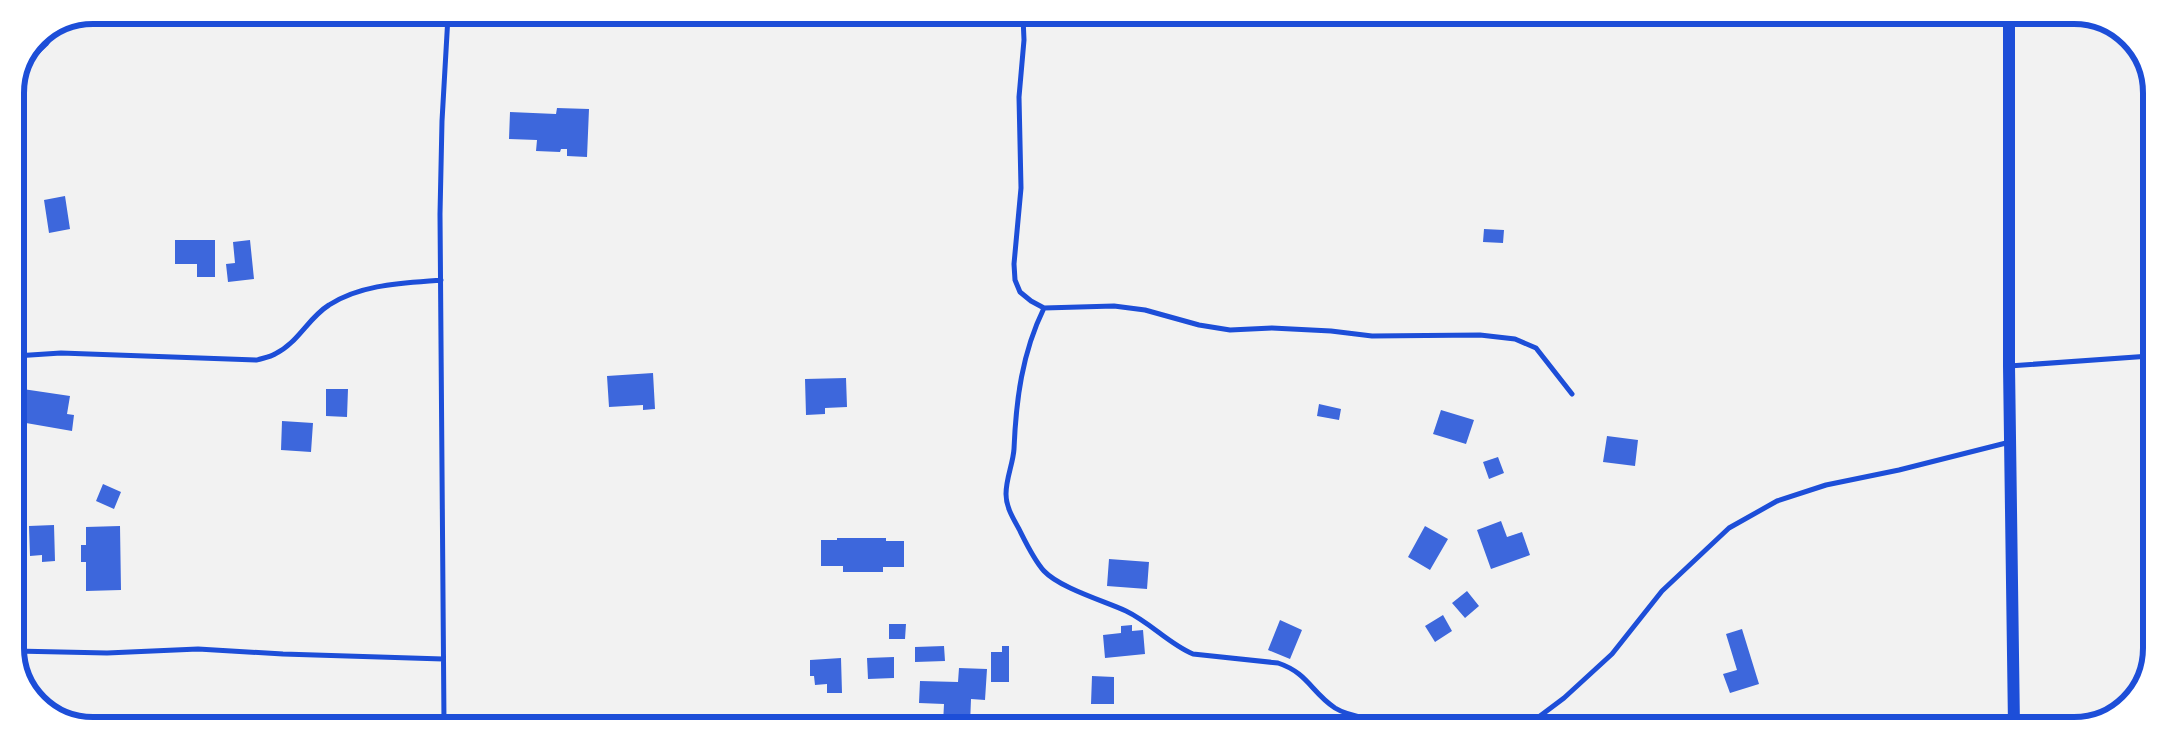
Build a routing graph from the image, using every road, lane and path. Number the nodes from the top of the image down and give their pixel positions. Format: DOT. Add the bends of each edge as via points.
graph roads {
  1 [pos="448,24"];
  2 [pos="1023,24"];
  3 [pos="2009,24"];
  4 [pos="49,40"];
  5 [pos="37,52"];
  6 [pos="441,280"];
  7 [pos="1044,308"];
  8 [pos="24,355"];
  9 [pos="2143,356"];
  10 [pos="2009,366"];
  11 [pos="1572,394"];
  12 [pos="2011,442"];
  13 [pos="24,651"];
  14 [pos="443,659"];
  15 [pos="444,717"];
  16 [pos="1371,717"];
  17 [pos="1539,717"];
  18 [pos="2014,717"];
  1 -- 6 [label="street" via="442,122"];
  2 -- 7 [label="street" via="1019,97 1020,188 1014,272 1020,292"];
  3 -- 10 [label="main road"];
  4 -- 5 [label="street"];
  6 -- 8 [label="street" via="393,284 346,296 313,316 287,346 257,360 61,353"];
  6 -- 14 [label="street"];
  7 -- 11 [label="street" via="1114,306 1230,330 1282,328 1372,336 1480,335 1515,339 1536,348"];
  7 -- 16 [label="street" via="1022,371 1015,408 1014,451 1006,491 1009,510 1044,571 1055,580 1128,612 1193,654 1285,665 1302,674 1325,700 1345,713"];
  9 -- 10 [label="street"];
  10 -- 12 [label="main road"];
  12 -- 17 [label="street" via="1826,485 1777,501 1729,528 1662,591 1612,654"];
  12 -- 18 [label="main road"];
  13 -- 14 [label="street" via="107,653 198,649"];
  14 -- 15 [label="street"];
}
